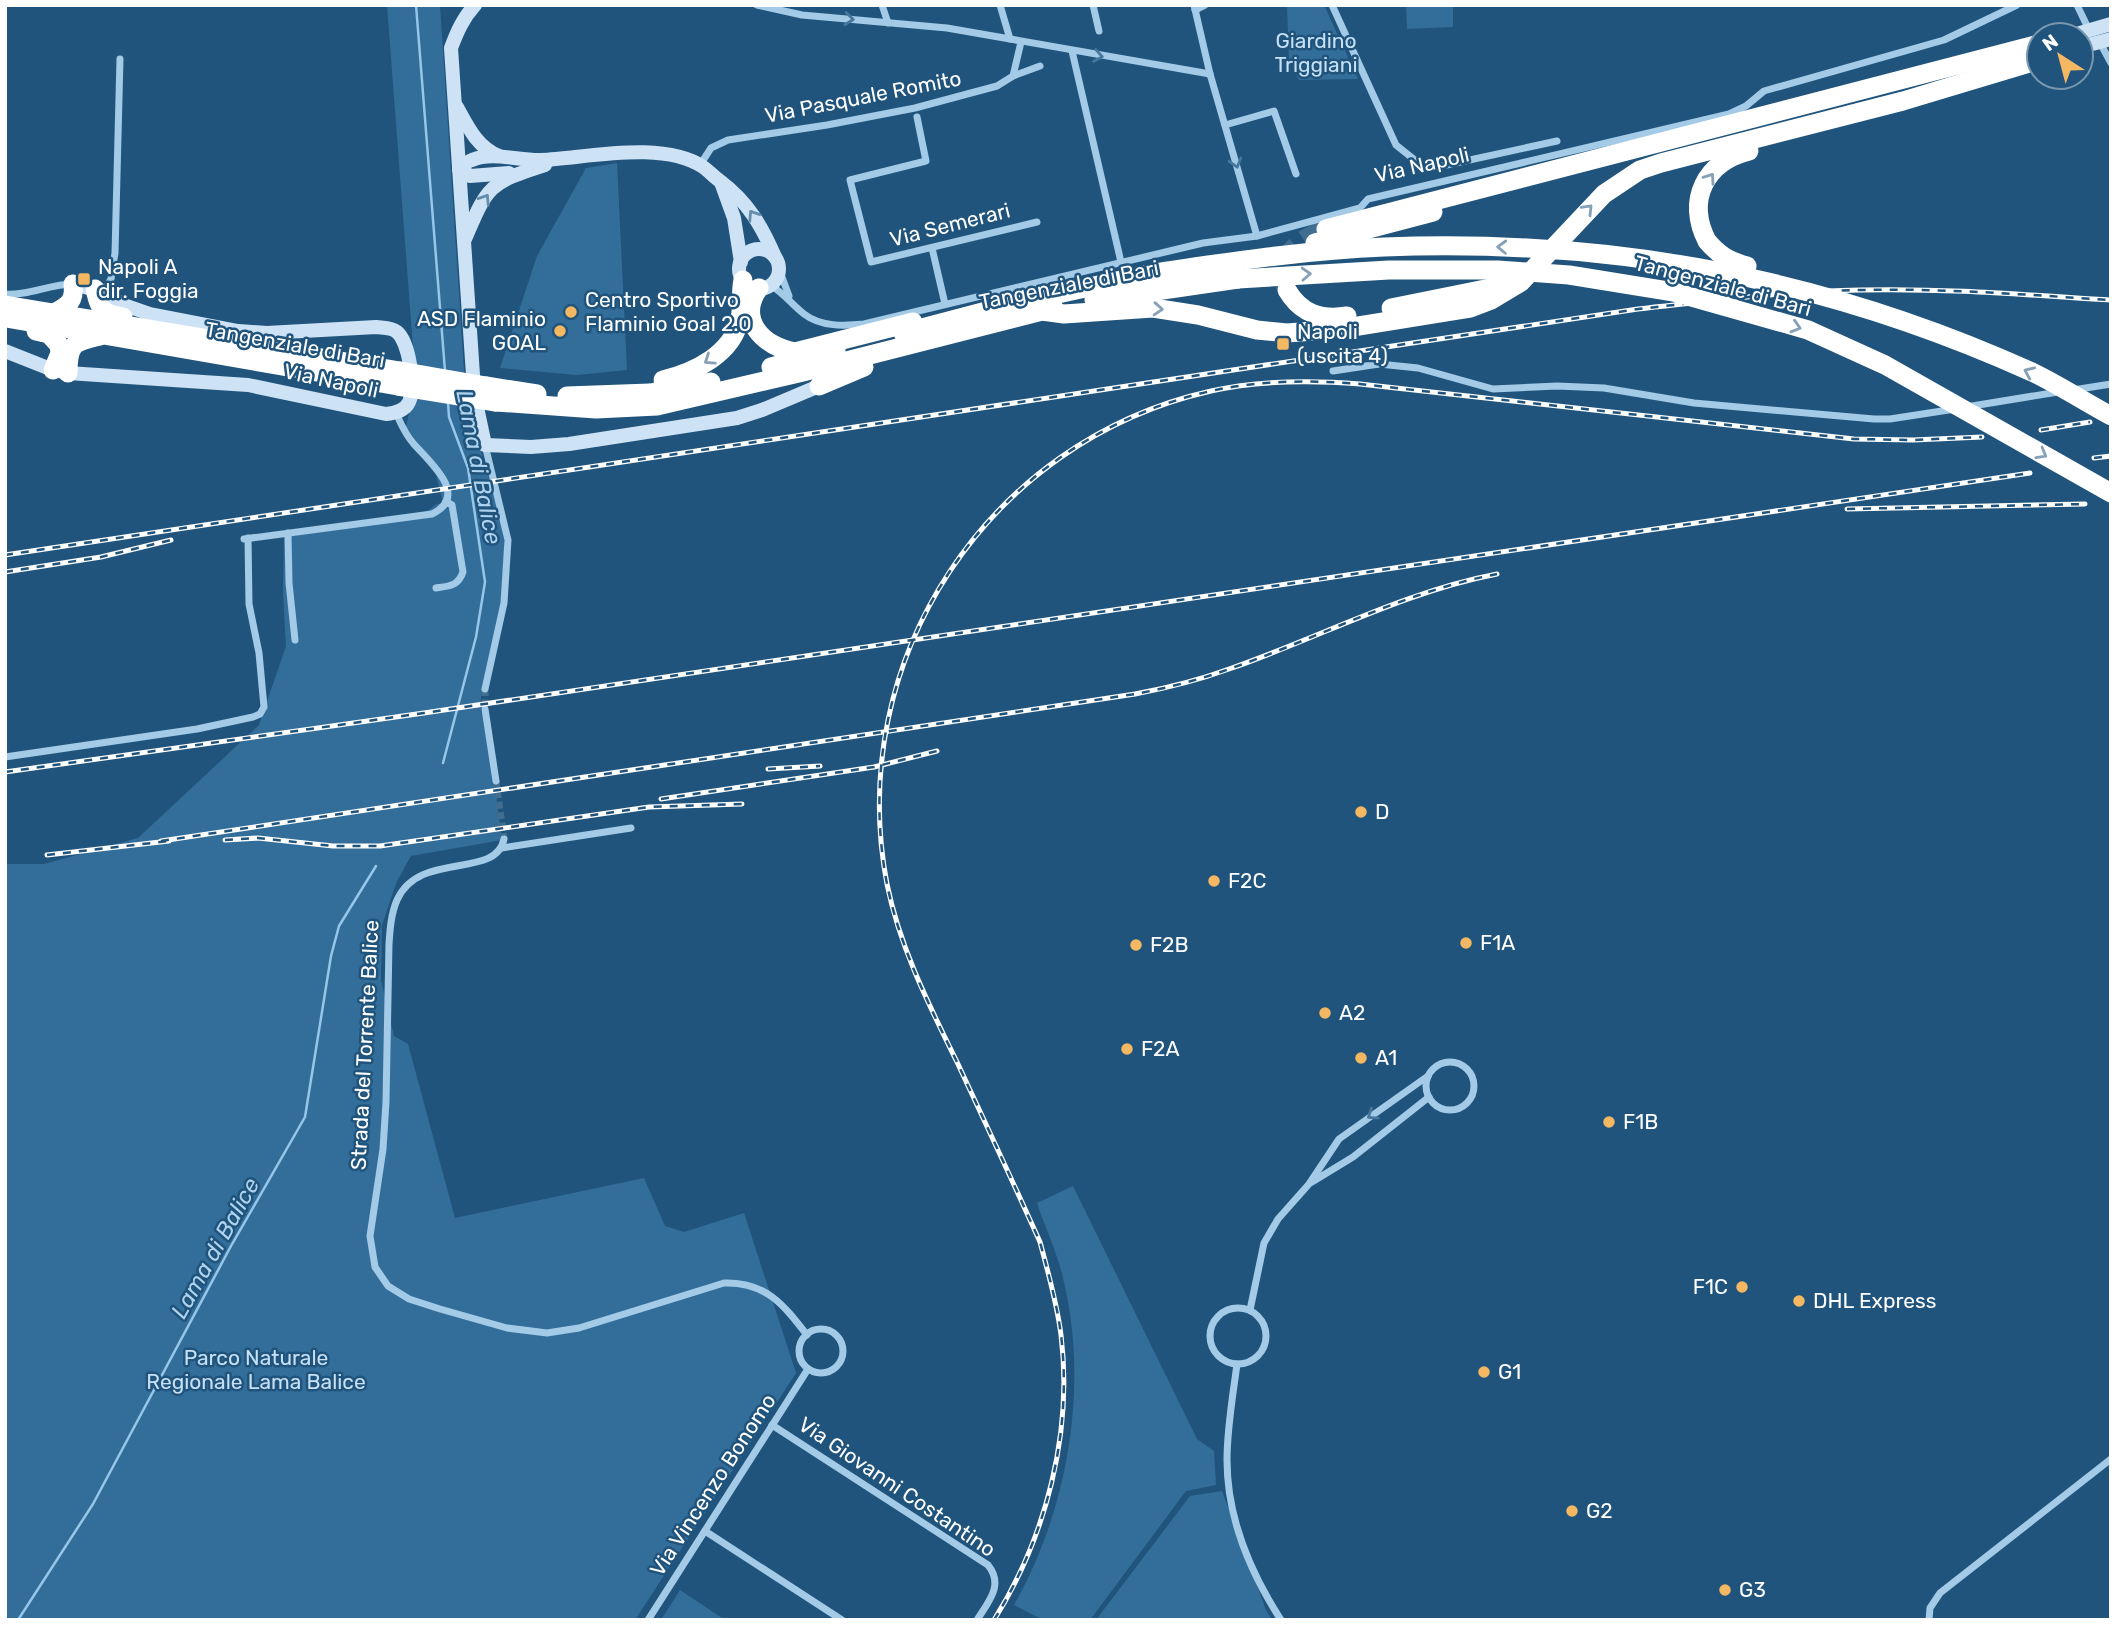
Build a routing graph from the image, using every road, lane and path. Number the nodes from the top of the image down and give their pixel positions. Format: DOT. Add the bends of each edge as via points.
graph roads {
  1 [pos="757,5"];
  2 [pos="801,5"];
  3 [pos="882,5"];
  4 [pos="1000,5"];
  5 [pos="1093,5"];
  6 [pos="1205,5"];
  7 [pos="1332,5"];
  8 [pos="2017,5"];
  9 [pos="2077,5"];
  10 [pos="1194,7"];
  11 [pos="471,10"];
  12 [pos="802,15"];
  13 [pos="2085,21"];
  14 [pos="887,23"];
  15 [pos="1099,31"];
  16 [pos="1010,39"];
  17 [pos="2105,41"];
  18 [pos="1021,42"];
  19 [pos="2025,49"];
  20 [pos="2025,50"];
  21 [pos="1072,51"];
  22 [pos="120,59"];
  23 [pos="2111,63"];
  24 [pos="1040,66"];
  25 [pos="2025,66"];
  26 [pos="2025,68"];
  27 [pos="1210,74"];
  28 [pos="1013,76"];
  29 [pos="455,104"];
  30 [pos="917,117"];
  31 [pos="1225,125"];
  32 [pos="1557,141"];
  33 [pos="504,158"];
  34 [pos="562,159"];
  35 [pos="700,165"];
  36 [pos="459,169"];
  37 [pos="521,173"];
  38 [pos="1296,174"];
  39 [pos="720,181"];
  40 [pos="1037,222"];
  41 [pos="1326,229"];
  42 [pos="1257,236"];
  43 [pos="465,240"];
  44 [pos="932,248"];
  45 [pos="1121,262"];
  46 [pos="777,263"];
  47 [pos="1153,273"];
  48 [pos="753,279"];
  49 [pos="1617,282"];
  50 [pos="73,284"];
  51 [pos="1287,290"];
  52 [pos="99,291"];
  53 [pos="1807,291"];
  54 [pos="5,294"];
  55 [pos="791,300"];
  56 [pos="5,305"];
  57 [pos="1042,311"];
  58 [pos="54,313"];
  59 [pos="945,313"];
  60 [pos="5,320"];
  61 [pos="976,327"];
  62 [pos="155,330"];
  63 [pos="102,335"];
  64 [pos="5,351"];
  65 [pos="1333,371"];
  66 [pos="60,372"];
  67 [pos="399,379"];
  68 [pos="2111,384"];
  69 [pos="819,386"];
  70 [pos="579,396"];
  71 [pos="396,413"];
  72 [pos="2111,416"];
  73 [pos="485,445"];
  74 [pos="2111,493"];
  75 [pos="446,502"];
  76 [pos="288,533"];
  77 [pos="436,588"];
  78 [pos="295,640"];
  79 [pos="485,689"];
  80 [pos="485,709"];
  81 [pos="5,757"];
  82 [pos="496,780"];
  83 [pos="631,828"];
  84 [pos="504,839"];
  85 [pos="502,848"];
  86 [pos="1428,1076"];
  87 [pos="1429,1097"];
  88 [pos="1309,1184"];
  89 [pos="1250,1310"];
  90 [pos="807,1335"];
  91 [pos="1237,1364"];
  92 [pos="808,1369"];
  93 [pos="772,1425"];
  94 [pos="2111,1458"];
  95 [pos="705,1531"];
  96 [pos="648,1620"];
  97 [pos="842,1620"];
  98 [pos="977,1620"];
  99 [pos="1281,1620"];
  100 [pos="1930,1620"];
  1 -- 12 [label="street"];
  2 -- 12 [label="street"];
  3 -- 14 [label="street"];
  4 -- 16 [label="street"];
  5 -- 15 [label="street"];
  6 -- 10 [label="street"];
  7 -- 32 [label="street" via="1390,134 1396,145 1416,160 1442,166"];
  8 -- 42 [label="street, Via Napoli" via="1944,40 1764,91 1729,114 1368,199 1360,208"];
  9 -- 13 [label="street"];
  10 -- 27 [label="street"];
  11 -- 29 [label="street" via="451,48"];
  12 -- 14 [label="street, one-way"];
  14 -- 16 [label="street"];
  16 -- 18 [label="street"];
  17 -- 23 [label="street"];
  18 -- 21 [label="street"];
  18 -- 28 [label="street"];
  19 -- 41 [label="highway"];
  20 -- 47 [label="highway, bridge" via="1928,83 1334,239"];
  21 -- 27 [label="street, one-way"];
  21 -- 45 [label="street"];
  22 -- 52 [label="street" via="115,253 111,279"];
  24 -- 28 [label="street, Via Pasquale Romito"];
  57 -- 25 [label="highway, one-way" via="1064,314 1153,308 1257,330 1300,332 1471,308 1521,282 1604,194 1640,170"];
  53 -- 26 [label="highway, one-way, bridge" via="1792,277 1729,261 1707,241 1697,209 1706,180 1717,167 1730,157 1942,101"];
  27 -- 31 [label="street"];
  28 -- 35 [label="street, Via Pasquale Romito" via="997,86 915,108 720,142"];
  29 -- 33 [label="street" via="474,137 488,152"];
  29 -- 36 [label="street"];
  30 -- 44 [label="street, Via Semerari" via="926,161 850,180 871,262"];
  31 -- 38 [label="street" via="1274,111"];
  31 -- 42 [label="street, one-way"];
  33 -- 34 [label="street"];
  33 -- 36 [label="street" via="471,160"];
  34 -- 35 [label="street" via="638,152"];
  34 -- 37 [label="street"];
  35 -- 39 [label="street"];
  36 -- 37 [label="street" via="470,176"];
  36 -- 43 [label="street"];
  43 -- 37 [label="street, one-way" via="487,192"];
  46 -- 39 [label="street, one-way" via="747,206"];
  39 -- 48 [label="street"];
  40 -- 44 [label="street, Via Semerari"];
  42 -- 45 [label="street, Via Napoli"];
  43 -- 73 [label="street" via="474,375"];
  44 -- 59 [label="street"];
  45 -- 59 [label="street, Via Napoli"];
  46 -- 48 [label="street" via="778,276"];
  46 -- 48 [label="street" via="765,250 753,250 744,256"];
  46 -- 55 [label="street, Via Napoli"];
  53 -- 47 [label="highway, Tangenziale di Bari, one-way, bridge" via="1644,258 1500,247 1381,247"];
  47 -- 59 [label="highway, Tangenziale di Bari" via="1017,303"];
  48 -- 55 [label="street, Via Napoli"];
  48 -- 59 [label="highway" via="751,318 763,338 780,350 795,352"];
  48 -- 70 [label="highway, one-way" via="738,328 705,364 681,376"];
  49 -- 51 [label="highway, bridge" via="1536,281 1328,318 1298,307"];
  57 -- 49 [label="highway, Tangenziale di Bari, one-way, bridge" via="1238,279 1440,268"];
  49 -- 74 [label="highway, Tangenziale di Bari, one-way, bridge" via="1674,292 1808,330 1885,365"];
  50 -- 52 [label="street, Via Napoli"];
  50 -- 54 [label="street"];
  50 -- 58 [label="highway" via="72,301"];
  52 -- 62 [label="highway" via="99,305 106,314 144,320"];
  52 -- 71 [label="street, Via Napoli" via="150,314 253,333 391,328 405,343 412,383 410,401"];
  72 -- 53 [label="highway, Tangenziale di Bari, one-way, bridge" via="2034,373 1904,320"];
  55 -- 59 [label="street, Via Napoli" via="821,323 841,326"];
  56 -- 58 [label="highway, Tangenziale di Bari"];
  57 -- 61 [label="highway, Tangenziale di Bari"];
  58 -- 62 [label="highway, Tangenziale di Bari"];
  59 -- 70 [label="highway, Tangenziale di Bari" via="716,380 650,393"];
  60 -- 63 [label="highway, Tangenziale di Bari"];
  60 -- 66 [label="highway" via="13,327 55,338 60,345"];
  61 -- 67 [label="highway, Tangenziale di Bari, bridge" via="684,401 624,409 496,402"];
  61 -- 69 [label="highway" via="923,351"];
  62 -- 67 [label="highway, Tangenziale di Bari"];
  63 -- 66 [label="highway" via="73,346"];
  63 -- 67 [label="highway, Tangenziale di Bari"];
  64 -- 66 [label="street, Via Napoli"];
  65 -- 68 [label="street" via="1379,364 1418,368 1493,389 1604,388 1694,403 1874,419"];
  66 -- 71 [label="street, Via Napoli" via="248,385"];
  67 -- 70 [label="highway, Tangenziale di Bari, bridge"];
  69 -- 73 [label="street" via="737,418 569,444"];
  71 -- 75 [label="street" via="411,441 442,474"];
  73 -- 79 [label="street" via="508,540 504,603"];
  75 -- 76 [label="street" via="432,514"];
  75 -- 77 [label="street" via="452,505 463,572 452,586"];
  76 -- 78 [label="street"];
  76 -- 81 [label="street" via="246,539 249,604 264,707 260,714 197,729"];
  80 -- 82 [label="street"];
  83 -- 85 [label="street, Strada del Torrente Balice"];
  84 -- 85 [label="street"];
  85 -- 90 [label="street, Strada del Torrente Balice" via="491,860 430,870 415,878 398,897 392,914 383,1149 370,1236 379,1276 409,1299 507,1328 547,1333 579,1328 724,1283 743,1283 762,1289"];
  86 -- 87 [label="street"];
  86 -- 87 [label="street" via="1436,1066 1451,1062 1466,1068 1474,1084 1471,1098 1454,1110 1442,1109"];
  86 -- 88 [label="street, one-way" via="1339,1139"];
  87 -- 88 [label="street" via="1353,1157"];
  88 -- 89 [label="street" via="1264,1243"];
  89 -- 91 [label="street" via="1265,1327 1265,1343 1251,1360"];
  89 -- 91 [label="street" via="1232,1308 1212,1325 1214,1351"];
  90 -- 92 [label="street" via="799,1352"];
  90 -- 92 [label="street" via="828,1330 843,1347 841,1362 830,1372"];
  91 -- 99 [label="street" via="1227,1458 1229,1489 1241,1542 1260,1587"];
  92 -- 93 [label="street, Via Vincenzo Bonomo"];
  93 -- 95 [label="street, Via Vincenzo Bonomo"];
  93 -- 98 [label="street, Via Giovanni Costantino" via="988,1564 996,1586"];
  94 -- 100 [label="street" via="1941,1593 1930,1608"];
  95 -- 96 [label="street, Via Vincenzo Bonomo"];
  95 -- 97 [label="street"];
}
